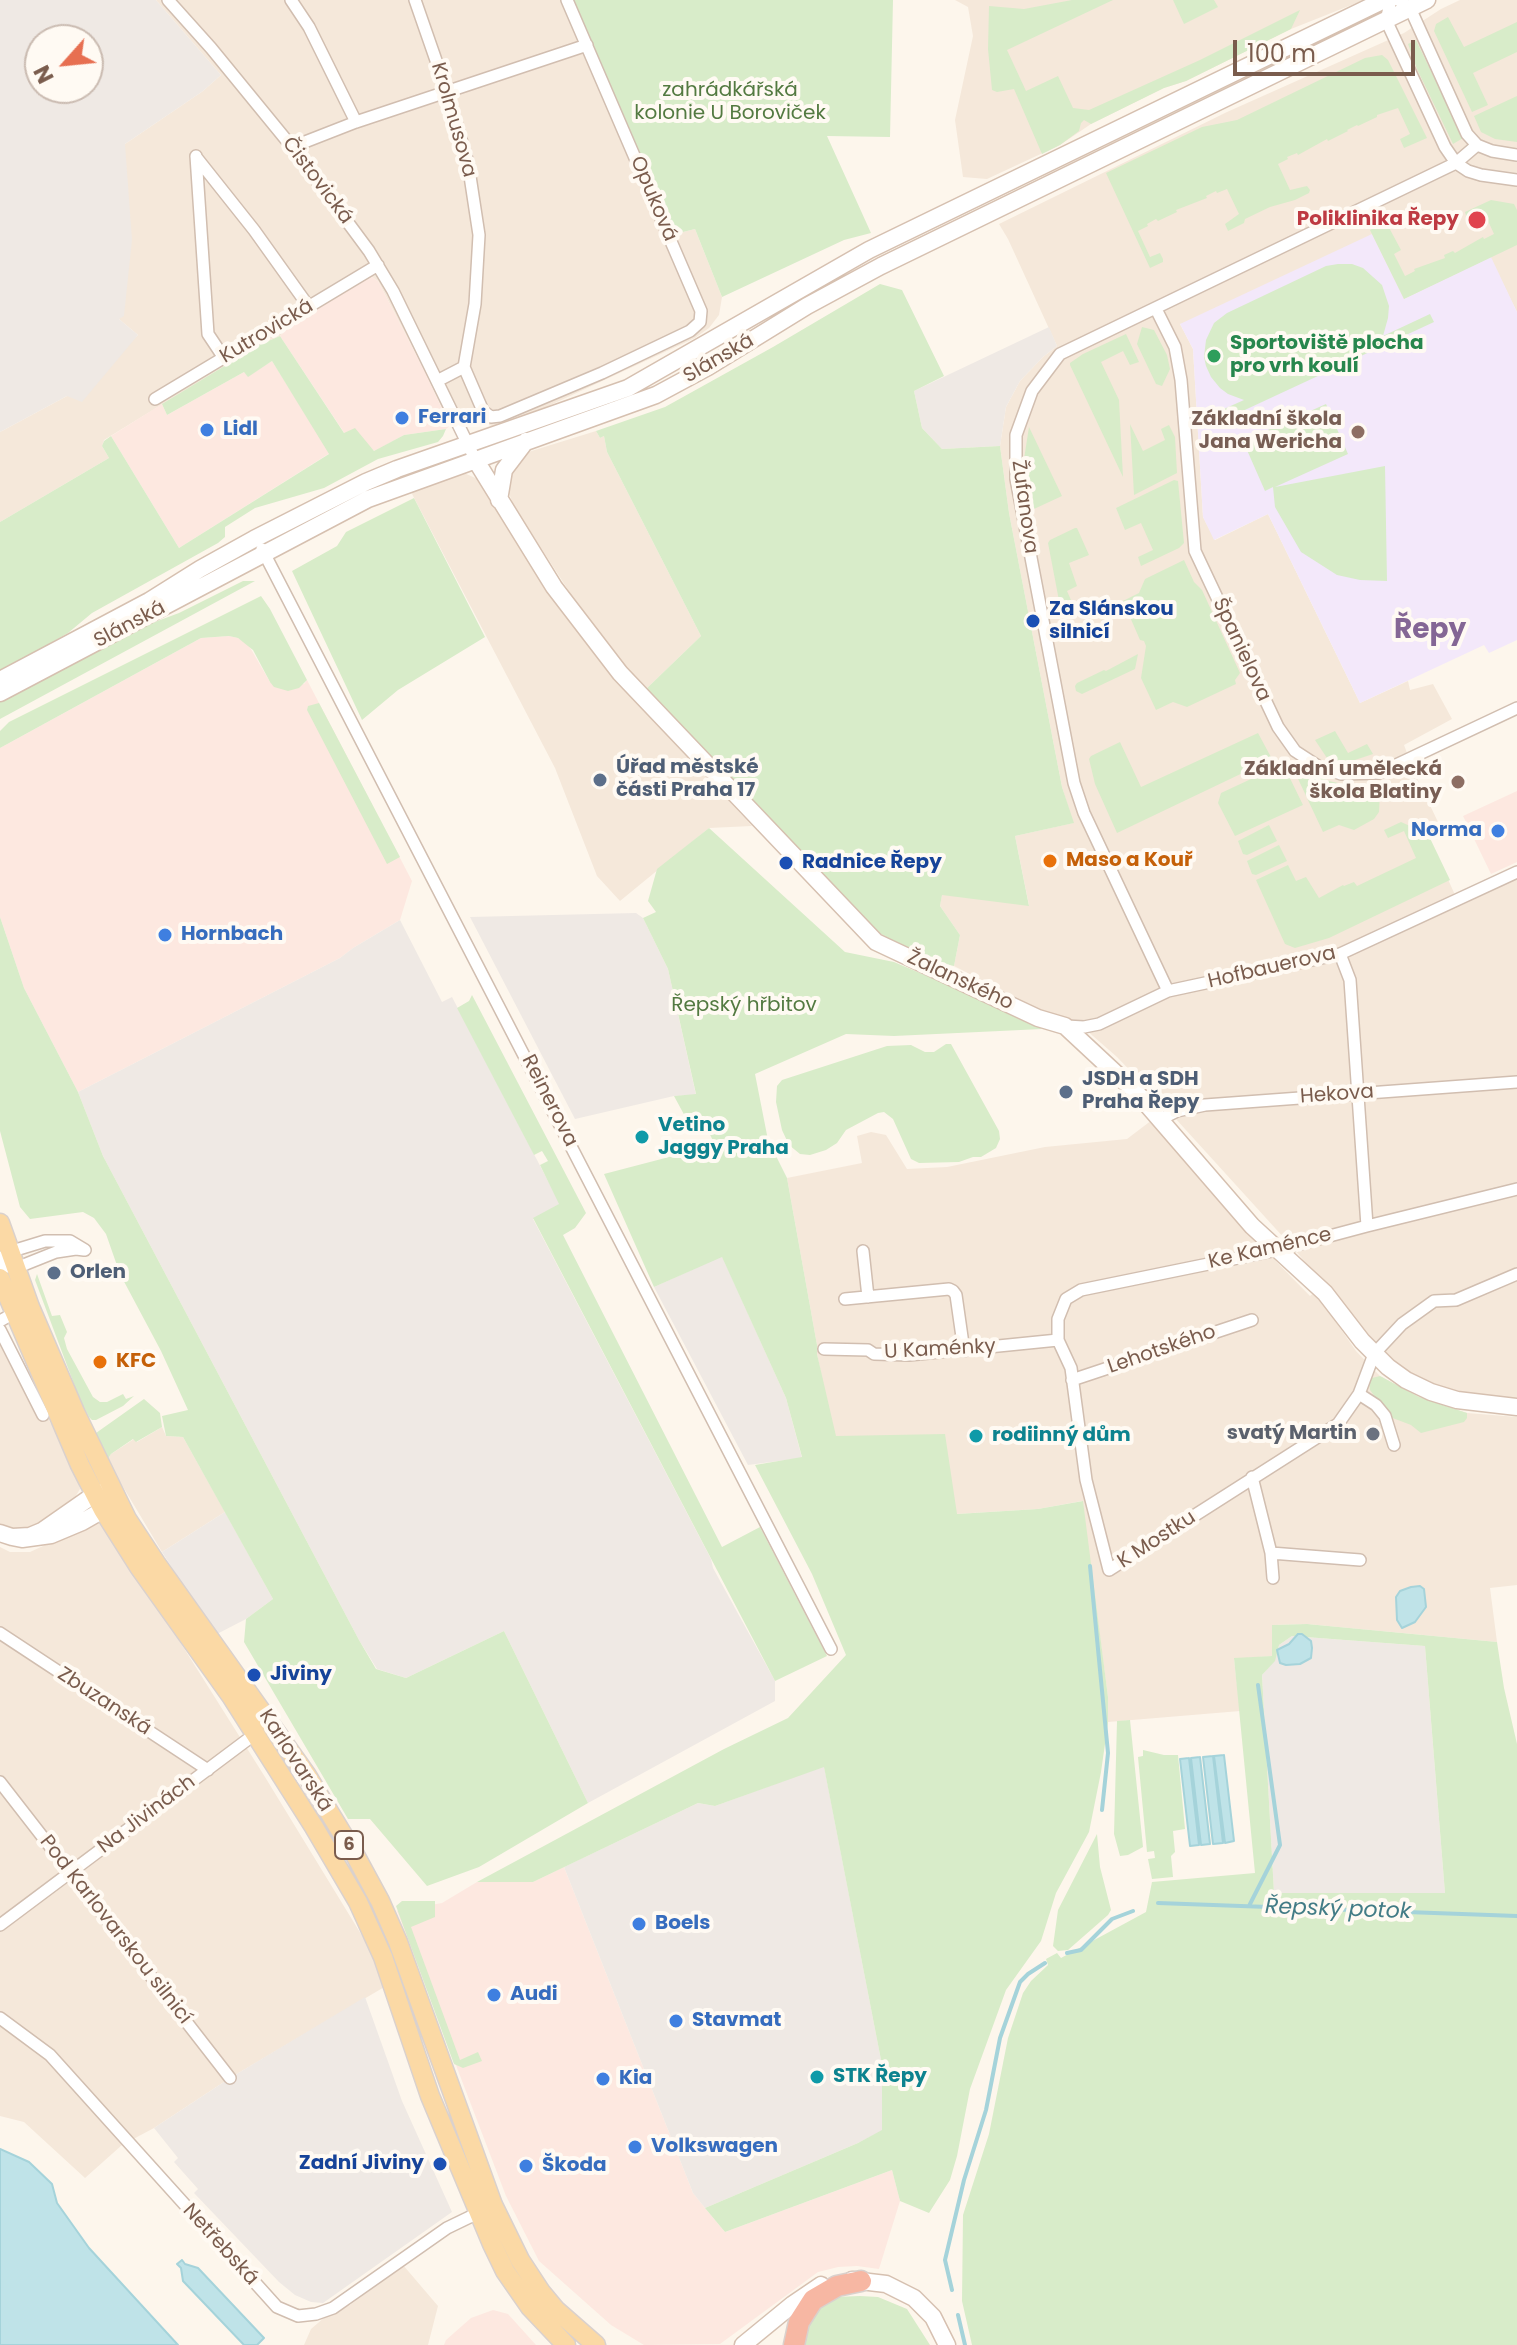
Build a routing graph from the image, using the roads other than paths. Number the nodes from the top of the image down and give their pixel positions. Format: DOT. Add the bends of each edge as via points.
graph roads {
  1 [pos="168,0"];
  2 [pos="291,0"];
  3 [pos="415,0"];
  4 [pos="567,0"];
  5 [pos="1384,0"];
  6 [pos="1391,0"];
  7 [pos="1427,0"];
  8 [pos="1404,4"];
  9 [pos="1386,20"];
  10 [pos="587,45"];
  11 [pos="447,92"];
  12 [pos="356,122"];
  13 [pos="1477,145"];
  14 [pos="292,147"];
  15 [pos="1517,155"];
  16 [pos="1456,163"];
  17 [pos="1517,180"];
  18 [pos="378,265"];
  19 [pos="309,307"];
  20 [pos="1156,309"];
  21 [pos="701,311"];
  22 [pos="224,358"];
  23 [pos="464,367"];
  24 [pos="437,381"];
  25 [pos="155,399"];
  26 [pos="526,441"];
  27 [pos="472,452"];
  28 [pos="499,500"];
  29 [pos="254,539"];
  30 [pos="265,553"];
  31 [pos="0,680"];
  32 [pos="0,693"];
  33 [pos="1517,708"];
  34 [pos="1517,872"];
  35 [pos="1340,954"];
  36 [pos="1168,991"];
  37 [pos="1065,1026"];
  38 [pos="1517,1082"];
  39 [pos="1359,1094"];
  40 [pos="1159,1120"];
  41 [pos="1517,1189"];
  42 [pos="0,1223"];
  43 [pos="1367,1226"];
  44 [pos="1277,1250"];
  45 [pos="863,1251"];
  46 [pos="5,1264"];
  47 [pos="1517,1274"];
  48 [pos="868,1297"];
  49 [pos="845,1299"];
  50 [pos="8,1317"];
  51 [pos="1252,1320"];
  52 [pos="0,1330"];
  53 [pos="1058,1340"];
  54 [pos="824,1349"];
  55 [pos="964,1351"];
  56 [pos="1374,1354"];
  57 [pos="1072,1380"];
  58 [pos="1359,1394"];
  59 [pos="1517,1407"];
  60 [pos="43,1415"];
  61 [pos="1394,1445"];
  62 [pos="1252,1477"];
  63 [pos="104,1499"];
  64 [pos="6,1535"];
  65 [pos="1271,1553"];
  66 [pos="1360,1560"];
  67 [pos="1273,1578"];
  68 [pos="0,1633"];
  69 [pos="831,1649"];
  70 [pos="255,1734"];
  71 [pos="208,1770"];
  72 [pos="0,1782"];
  73 [pos="70,1872"];
  74 [pos="0,1925"];
  75 [pos="0,2018"];
  76 [pos="230,2078"];
  77 [pos="478,2213"];
  78 [pos="861,2281"];
  79 [pos="566,2345"];
  80 [pos="596,2345"];
  81 [pos="743,2345"];
  82 [pos="794,2345"];
  83 [pos="947,2345"];
  1 -- 14 [label="street, Čistovická"];
  2 -- 12 [label="street"];
  3 -- 11 [label="street, Krolmusova"];
  4 -- 10 [label="street, Opuková"];
  5 -- 27 [label="main road, Slánská" via="869,250 628,388"];
  6 -- 9 [label="street"];
  7 -- 8 [label="main road, Slánská"];
  8 -- 9 [label="main road, Slánská"];
  8 -- 13 [label="street"];
  9 -- 16 [label="street"];
  9 -- 26 [label="main road, Slánská" via="881,266 656,395"];
  10 -- 11 [label="street"];
  10 -- 21 [label="street, Opuková"];
  11 -- 12 [label="street"];
  11 -- 23 [label="street, Krolmusova" via="468,163 479,235"];
  12 -- 14 [label="street"];
  13 -- 15 [label="street"];
  13 -- 16 [label="street, Žufanova"];
  14 -- 18 [label="street, Čistovická"];
  16 -- 17 [label="street" via="1481,175"];
  16 -- 20 [label="street, Žufanova"];
  18 -- 19 [label="street, Kutrovická"];
  18 -- 24 [label="street, Čistovická"];
  19 -- 22 [label="street, Kutrovická"];
  19 -- 22 [label="street" via="196,156 208,334"];
  20 -- 33 [label="street, Španielova" via="1175,347 1181,380 1195,551 1278,727 1295,751 1341,774 1379,773"];
  20 -- 36 [label="street, Žufanova" via="1060,354 1032,391 1016,435 1016,479 1074,783"];
  21 -- 23 [label="street, Slánská" via="700,322 690,331 500,416 483,411"];
  22 -- 25 [label="street, Kutrovická"];
  23 -- 24 [label="street"];
  24 -- 27 [label="street, Čistovická"];
  26 -- 27 [label="main road, Slánská"];
  26 -- 28 [label="main road" via="504,470"];
  27 -- 28 [label="main road, Žalanského"];
  27 -- 29 [label="main road, Slánská" via="381,475"];
  27 -- 30 [label="main road, Slánská"];
  28 -- 37 [label="main road, Žalanského" via="554,587 620,673 876,942"];
  29 -- 30 [label="street, Reinerova"];
  29 -- 31 [label="main road, Slánská"];
  30 -- 32 [label="main road, Slánská"];
  30 -- 69 [label="street, Reinerova"];
  34 -- 35 [label="street, Hofbauerova"];
  35 -- 36 [label="street, Hofbauerova"];
  35 -- 39 [label="street" via="1350,980"];
  36 -- 37 [label="street, Hofbauerova" via="1099,1024"];
  37 -- 40 [label="main road, Žalanského"];
  38 -- 39 [label="street, Hekova"];
  39 -- 40 [label="street, Hekova" via="1205,1105"];
  39 -- 43 [label="street"];
  40 -- 44 [label="main road, Žalanského"];
  41 -- 43 [label="street, Ke Kaménce"];
  42 -- 46 [label="main road, Karlovarská / 6"];
  43 -- 44 [label="street, Ke Kaménce"];
  44 -- 53 [label="street, Ke Kaménce" via="1073,1293 1060,1312"];
  44 -- 56 [label="main road, Žalanského" via="1325,1293"];
  45 -- 48 [label="street"];
  46 -- 46 [label="street" via="56,1252 85,1250 70,1241 45,1241"];
  46 -- 50 [label="main road, Karlovarská / 6"];
  46 -- 63 [label="main road, Karlovarská / 6" via="75,1412"];
  47 -- 56 [label="street" via="1456,1300 1434,1301"];
  48 -- 49 [label="street"];
  48 -- 55 [label="street" via="953,1291"];
  50 -- 63 [label="main road, Karlovarská / 6"];
  51 -- 57 [label="street, Lehotského"];
  52 -- 60 [label="street"];
  53 -- 55 [label="street, U Kaménky"];
  53 -- 57 [label="street, K Mostku"];
  54 -- 55 [label="street, U Kaménky" via="909,1355"];
  56 -- 58 [label="street, K Mostku"];
  56 -- 59 [label="main road, Žalanského" via="1431,1392"];
  57 -- 62 [label="street, K Mostku" via="1086,1480 1109,1570"];
  58 -- 61 [label="street" via="1385,1416"];
  58 -- 62 [label="street, K Mostku" via="1338,1424"];
  62 -- 65 [label="street"];
  63 -- 64 [label="main road" via="82,1522 51,1535"];
  63 -- 70 [label="main road, Karlovarská / 6" via="139,1567"];
  63 -- 80 [label="main road, Karlovarská / 6" via="300,1765 354,1853 398,1942 502,2225 541,2292"];
  65 -- 66 [label="street"];
  65 -- 67 [label="street"];
  68 -- 71 [label="street, Zbuzanská"];
  70 -- 71 [label="street, Na Jivinách"];
  70 -- 77 [label="main road, Karlovarská / 6" via="372,1932"];
  71 -- 73 [label="street, Na Jivinách"];
  72 -- 73 [label="street, Pod Karlovarskou silnicí"];
  73 -- 74 [label="street, Na Jivinách"];
  73 -- 76 [label="street, Pod Karlovarskou silnicí"];
  75 -- 77 [label="street, Netřebská" via="50,2055 277,2307 298,2316 333,2308 447,2228"];
  77 -- 79 [label="main road, Karlovarská / 6" via="505,2271"];
  78 -- 81 [label="main road" via="835,2281 813,2290"];
  78 -- 82 [label="highway" via="837,2286 813,2300 799,2322"];
  78 -- 83 [label="main road" via="886,2284 914,2298 933,2317"];
}
